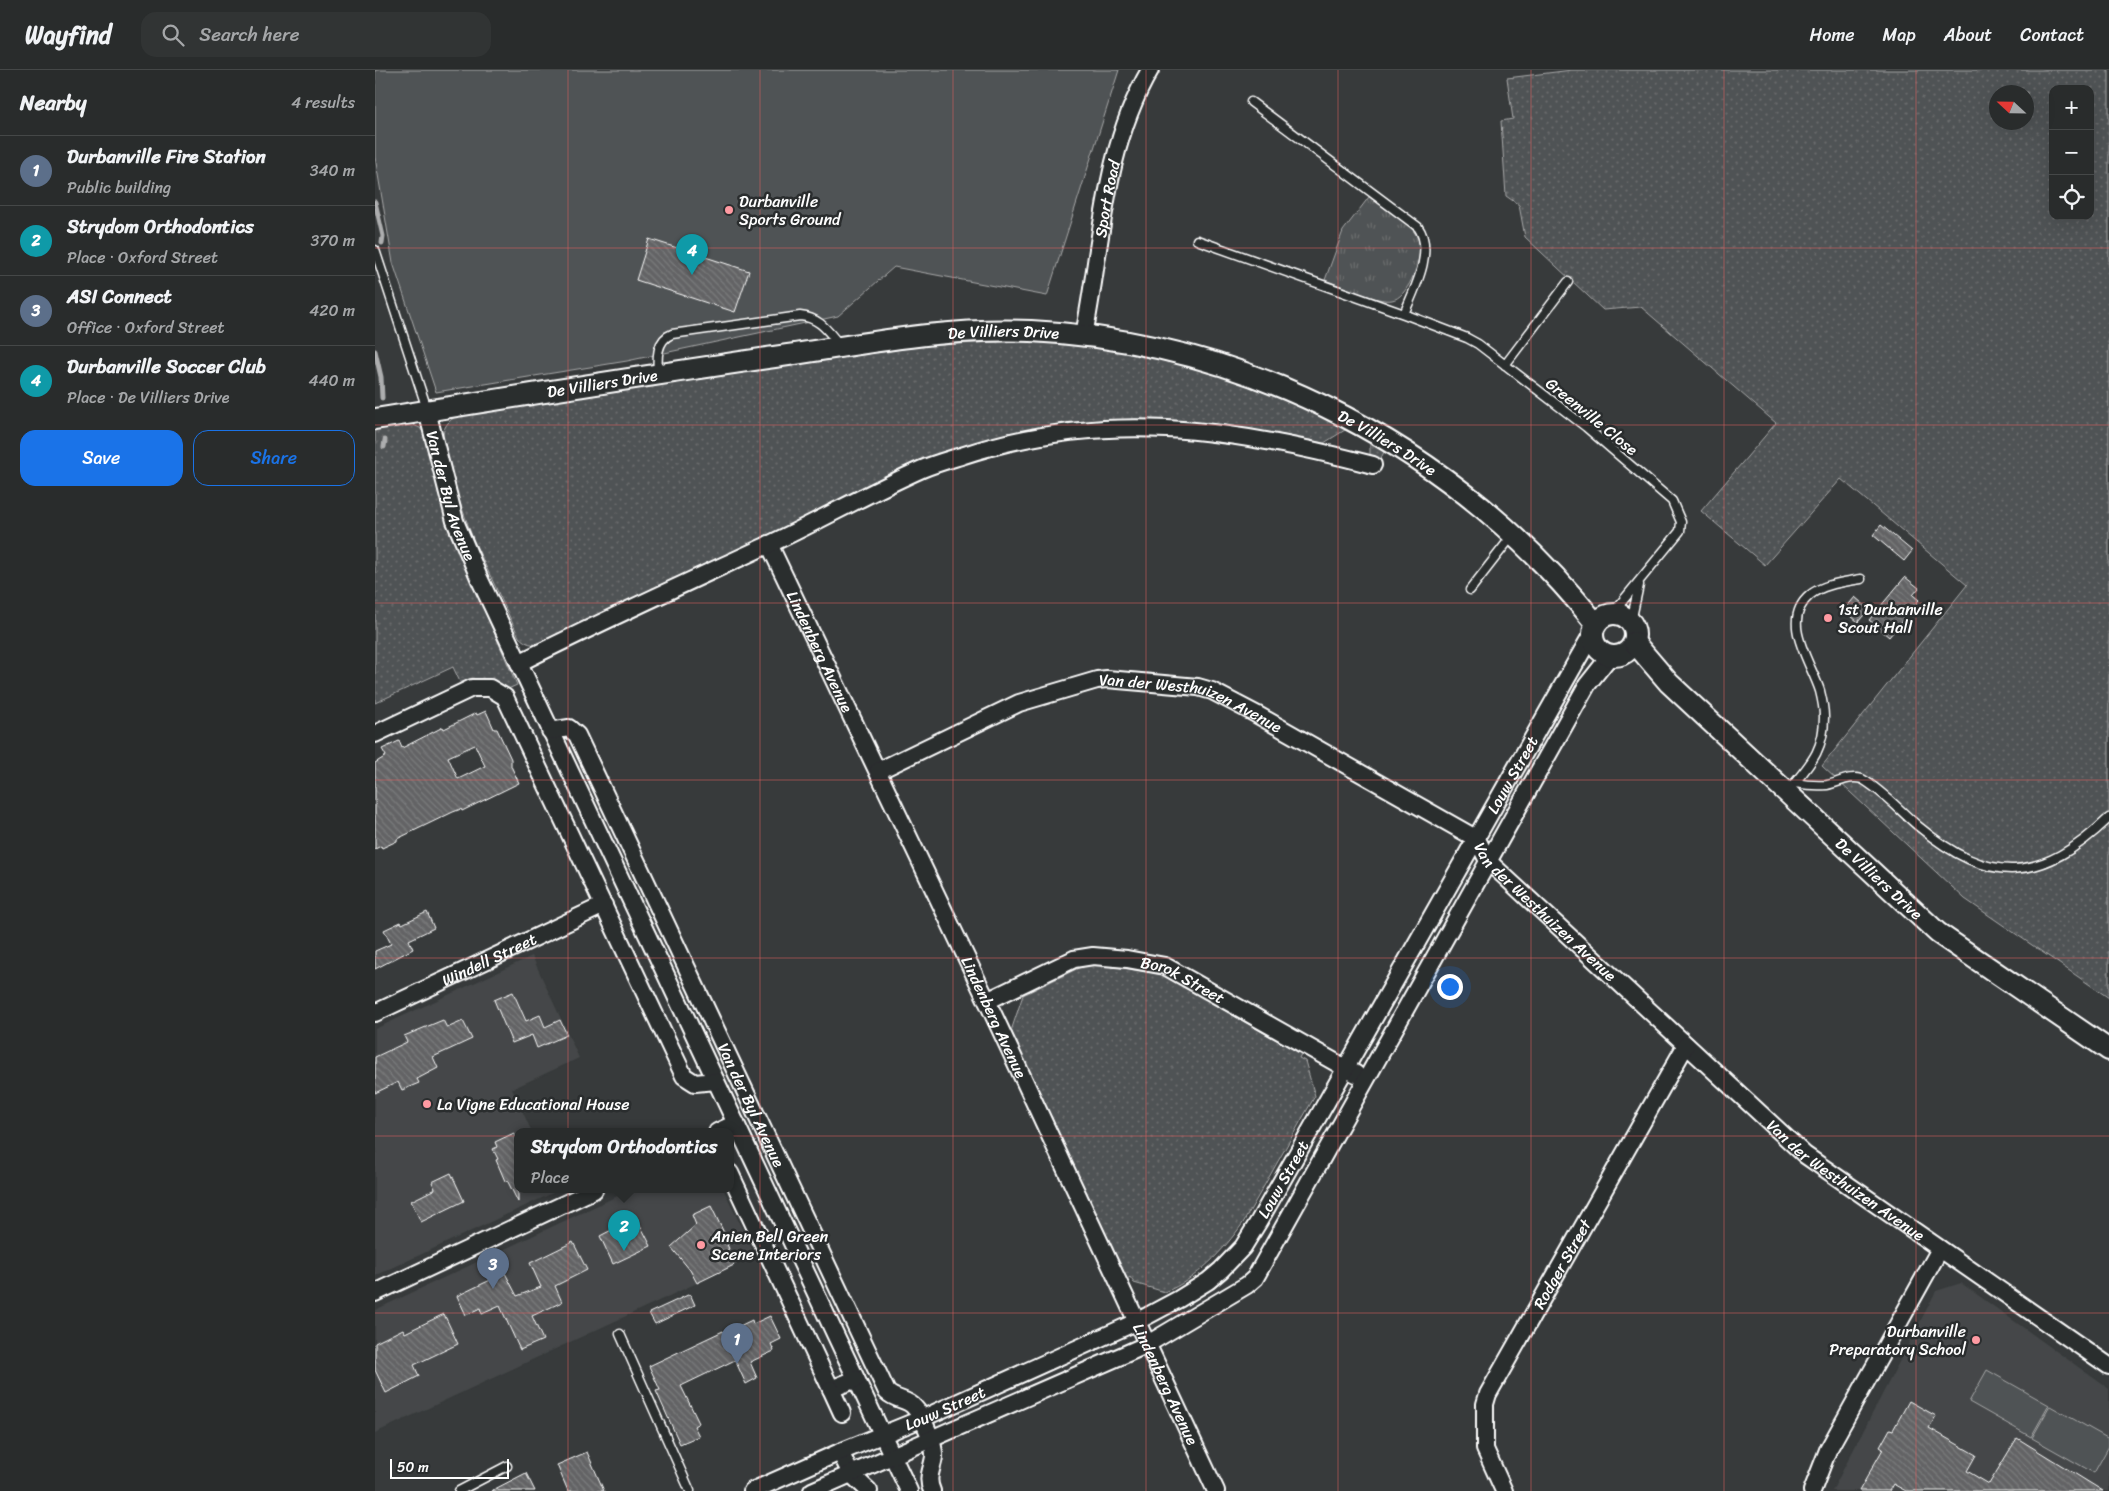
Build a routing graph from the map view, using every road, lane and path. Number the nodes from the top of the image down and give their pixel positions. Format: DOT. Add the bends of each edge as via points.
graph roads {
  1 [pos="1150,70"];
  2 [pos="1251,102"];
  3 [pos="1197,240"];
  4 [pos="375,250"];
  5 [pos="1568,282"];
  6 [pos="1404,314"];
  7 [pos="1084,335"];
  8 [pos="841,347"];
  9 [pos="1505,365"];
  10 [pos="658,373"];
  11 [pos="427,411"];
  12 [pos="375,419"];
  13 [pos="1373,466"];
  14 [pos="1513,536"];
  15 [pos="769,544"];
  16 [pos="1861,579"];
  17 [pos="1639,583"];
  18 [pos="1470,590"];
  19 [pos="1602,621"];
  20 [pos="1631,622"];
  21 [pos="1622,651"];
  22 [pos="519,663"];
  23 [pos="550,730"];
  24 [pos="375,734"];
  25 [pos="878,771"];
  26 [pos="1791,788"];
  27 [pos="2109,818"];
  28 [pos="1477,839"];
  29 [pos="1488,861"];
  30 [pos="603,905"];
  31 [pos="987,1001"];
  32 [pos="375,1013"];
  33 [pos="1686,1045"];
  34 [pos="2109,1050"];
  35 [pos="1346,1068"];
  36 [pos="1366,1080"];
  37 [pos="716,1081"];
  38 [pos="736,1123"];
  39 [pos="725,1128"];
  40 [pos="734,1182"];
  41 [pos="588,1193"];
  42 [pos="1939,1249"];
  43 [pos="375,1293"];
  44 [pos="1136,1322"];
  45 [pos="619,1334"];
  46 [pos="1146,1344"];
  47 [pos="2109,1366"];
  48 [pos="856,1379"];
  49 [pos="831,1389"];
  50 [pos="842,1413"];
  51 [pos="921,1419"];
  52 [pos="882,1434"];
  53 [pos="931,1438"];
  54 [pos="840,1452"];
  55 [pos="892,1456"];
  56 [pos="507,1466"];
  57 [pos="851,1474"];
  58 [pos="459,1491"];
  59 [pos="690,1491"];
  60 [pos="752,1491"];
  61 [pos="812,1491"];
  62 [pos="869,1491"];
  63 [pos="909,1491"];
  64 [pos="932,1491"];
  65 [pos="1216,1491"];
  66 [pos="1504,1491"];
  67 [pos="1812,1491"];
  1 -- 7 [label="street, Sport Road" via="1125,125 1115,158"];
  2 -- 6 [label="lane" via="1418,227 1426,248"];
  3 -- 6 [label="lane, Greenville Close"];
  4 -- 11 [label="lane, Van der Byl Avenue"];
  5 -- 9 [label="lane"];
  6 -- 9 [label="lane, Greenville Close" via="1467,338"];
  7 -- 8 [label="street, De Villiers Drive" via="963,331"];
  7 -- 14 [label="street, De Villiers Drive" via="1193,356 1252,374 1314,400 1413,455"];
  8 -- 10 [label="street, De Villiers Drive"];
  8 -- 10 [label="lane" via="822,323 800,316 665,337 658,352"];
  9 -- 17 [label="lane, Greenville Close" via="1586,427 1672,501 1681,522 1680,531"];
  10 -- 11 [label="street, De Villiers Drive"];
  11 -- 12 [label="street, De Villiers Drive"];
  11 -- 22 [label="street, Van der Byl Avenue" via="455,521"];
  13 -- 15 [label="street, De Villiers Drive" via="1291,445 1213,432 1130,428 1063,432 997,444 923,469"];
  14 -- 18 [label="lane"];
  14 -- 19 [label="street, De Villiers Drive"];
  15 -- 22 [label="street, De Villiers Drive"];
  15 -- 25 [label="street, Lindenberg Avenue"];
  16 -- 26 [label="lane" via="1811,594 1799,612 1797,629 1819,689 1824,719 1814,759"];
  17 -- 19 [label="lane, Greenville Close"];
  17 -- 20 [label="lane, Greenville Close"];
  19 -- 20 [label="street" via="1619,614"];
  19 -- 21 [label="street" via="1593,640 1597,648 1603,653"];
  19 -- 28 [label="street, Louw Street"];
  20 -- 21 [label="street" via="1634,628"];
  21 -- 26 [label="street, De Villiers Drive" via="1669,684"];
  21 -- 29 [label="street, Louw Street" via="1587,685"];
  22 -- 23 [label="street, Van der Byl Avenue"];
  23 -- 37 [label="street, Van der Byl Avenue"];
  23 -- 51 [label="street, Van der Byl Avenue" via="569,728 577,735 887,1392 913,1406"];
  24 -- 30 [label="street, Van der Byl Avenue" via="472,688 490,688 501,693"];
  25 -- 28 [label="street, Van der Westhuizen Avenue" via="1019,703 1097,680 1198,687 1256,714"];
  25 -- 31 [label="street, Lindenberg Avenue"];
  26 -- 27 [label="lane" via="1862,778 1943,845 1971,861 2006,870 2048,863 2073,848"];
  26 -- 34 [label="street, De Villiers Drive" via="1938,933"];
  28 -- 29 [label="street, Van der Westhuizen Avenue"];
  28 -- 35 [label="street, Louw Street"];
  29 -- 33 [label="street, Van der Westhuizen Avenue"];
  29 -- 36 [label="street, Louw Street"];
  30 -- 32 [label="street, Windell Street"];
  30 -- 37 [label="street, Van der Byl Avenue" via="684,1076 695,1083"];
  31 -- 35 [label="street, Borok Street" via="1075,959 1093,956 1156,964 1165,966"];
  31 -- 44 [label="street, Lindenberg Avenue"];
  33 -- 42 [label="street, Van der Westhuizen Avenue" via="1805,1155"];
  33 -- 66 [label="street, Rodger Street" via="1488,1394 1485,1449"];
  35 -- 36 [label="street, Borok Street"];
  35 -- 44 [label="street, Louw Street" via="1238,1252 1201,1286"];
  36 -- 46 [label="street, Louw Street" via="1255,1278"];
  37 -- 38 [label="street, Van der Byl Avenue"];
  38 -- 39 [label="street"];
  38 -- 48 [label="street, Van der Byl Avenue"];
  40 -- 49 [label="street"];
  41 -- 43 [label="street"];
  42 -- 47 [label="street, Van der Westhuizen Avenue"];
  42 -- 67 [label="street" via="1828,1450"];
  44 -- 46 [label="street, Lindenberg Avenue"];
  44 -- 51 [label="street, Louw Street"];
  45 -- 59 [label="lane"];
  46 -- 53 [label="street, Louw Street"];
  46 -- 65 [label="street, Lindenberg Avenue"];
  48 -- 49 [label="street"];
  48 -- 52 [label="street, Van der Byl Avenue"];
  49 -- 50 [label="street"];
  51 -- 52 [label="street, Louw Street"];
  51 -- 53 [label="street, Van der Byl Avenue"];
  52 -- 54 [label="street, Louw Street"];
  52 -- 55 [label="street, Van der Byl Avenue"];
  53 -- 55 [label="street, Louw Street"];
  53 -- 64 [label="street, Van der Byl Avenue" via="934,1454 928,1481"];
  54 -- 57 [label="street"];
  54 -- 60 [label="street, Louw Street"];
  55 -- 57 [label="street, Louw Street"];
  55 -- 63 [label="street, Van der Byl Avenue"];
  56 -- 58 [label="lane"];
  57 -- 61 [label="street, Louw Street"];
  57 -- 62 [label="street"];
}
